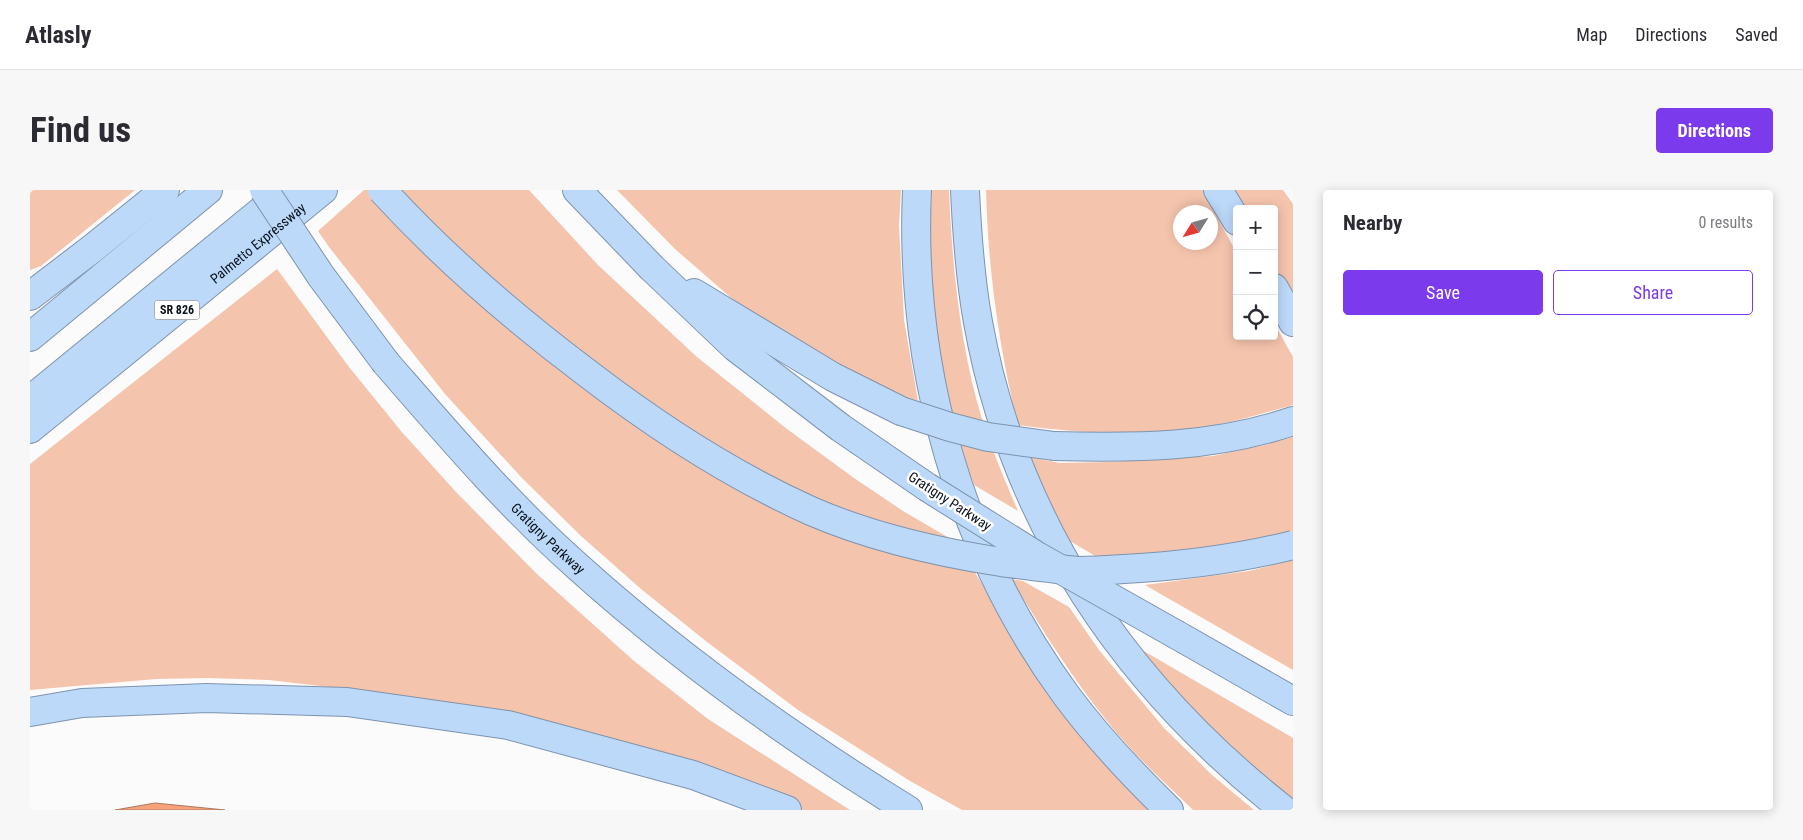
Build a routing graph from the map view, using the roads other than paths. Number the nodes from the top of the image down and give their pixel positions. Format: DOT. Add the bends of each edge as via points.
graph roads {
  1 [pos="165,190"];
  2 [pos="208,190"];
  3 [pos="264,190"];
  4 [pos="287,190"];
  5 [pos="323,190"];
  6 [pos="382,190"];
  7 [pos="578,190"];
  8 [pos="917,190"];
  9 [pos="965,190"];
  10 [pos="1218,190"];
  11 [pos="1233,214"];
  12 [pos="652,268"];
  13 [pos="1278,295"];
  14 [pos="30,296"];
  15 [pos="1293,322"];
  16 [pos="30,337"];
  17 [pos="30,400"];
  18 [pos="1293,421"];
  19 [pos="30,430"];
  20 [pos="1293,544"];
  21 [pos="1293,701"];
  22 [pos="30,712"];
  23 [pos="787,810"];
  24 [pos="908,810"];
  25 [pos="1169,810"];
  26 [pos="1284,810"];
  1 -- 14 [label="highway"];
  2 -- 16 [label="highway"];
  3 -- 24 [label="highway, Gratigny Parkway, bridge" via="321,276 386,363 465,454 576,566 704,672 843,770"];
  4 -- 17 [label="highway"];
  5 -- 19 [label="highway, Palmetto Expressway / SR 826"];
  6 -- 20 [label="highway, bridge" via="484,290 621,399 747,478 810,510 857,529 940,552 1079,571 1204,563"];
  7 -- 12 [label="highway, Gratigny Parkway"];
  8 -- 25 [label="highway" via="916,254 929,375 944,440 976,532 1017,619 1066,695 1136,778"];
  9 -- 26 [label="highway" via="971,272 988,368 1015,454 1048,532 1082,592 1143,675 1212,749"];
  10 -- 11 [label="highway"];
  12 -- 18 [label="highway, bridge" via="833,377 901,411 988,437 1054,446 1130,448 1181,445 1262,432"];
  12 -- 21 [label="highway, Gratigny Parkway, bridge" via="735,346 841,428 927,487 1037,556"];
  13 -- 15 [label="highway"];
  22 -- 23 [label="highway" via="82,703 207,698 347,702 508,725 693,775"];
}
